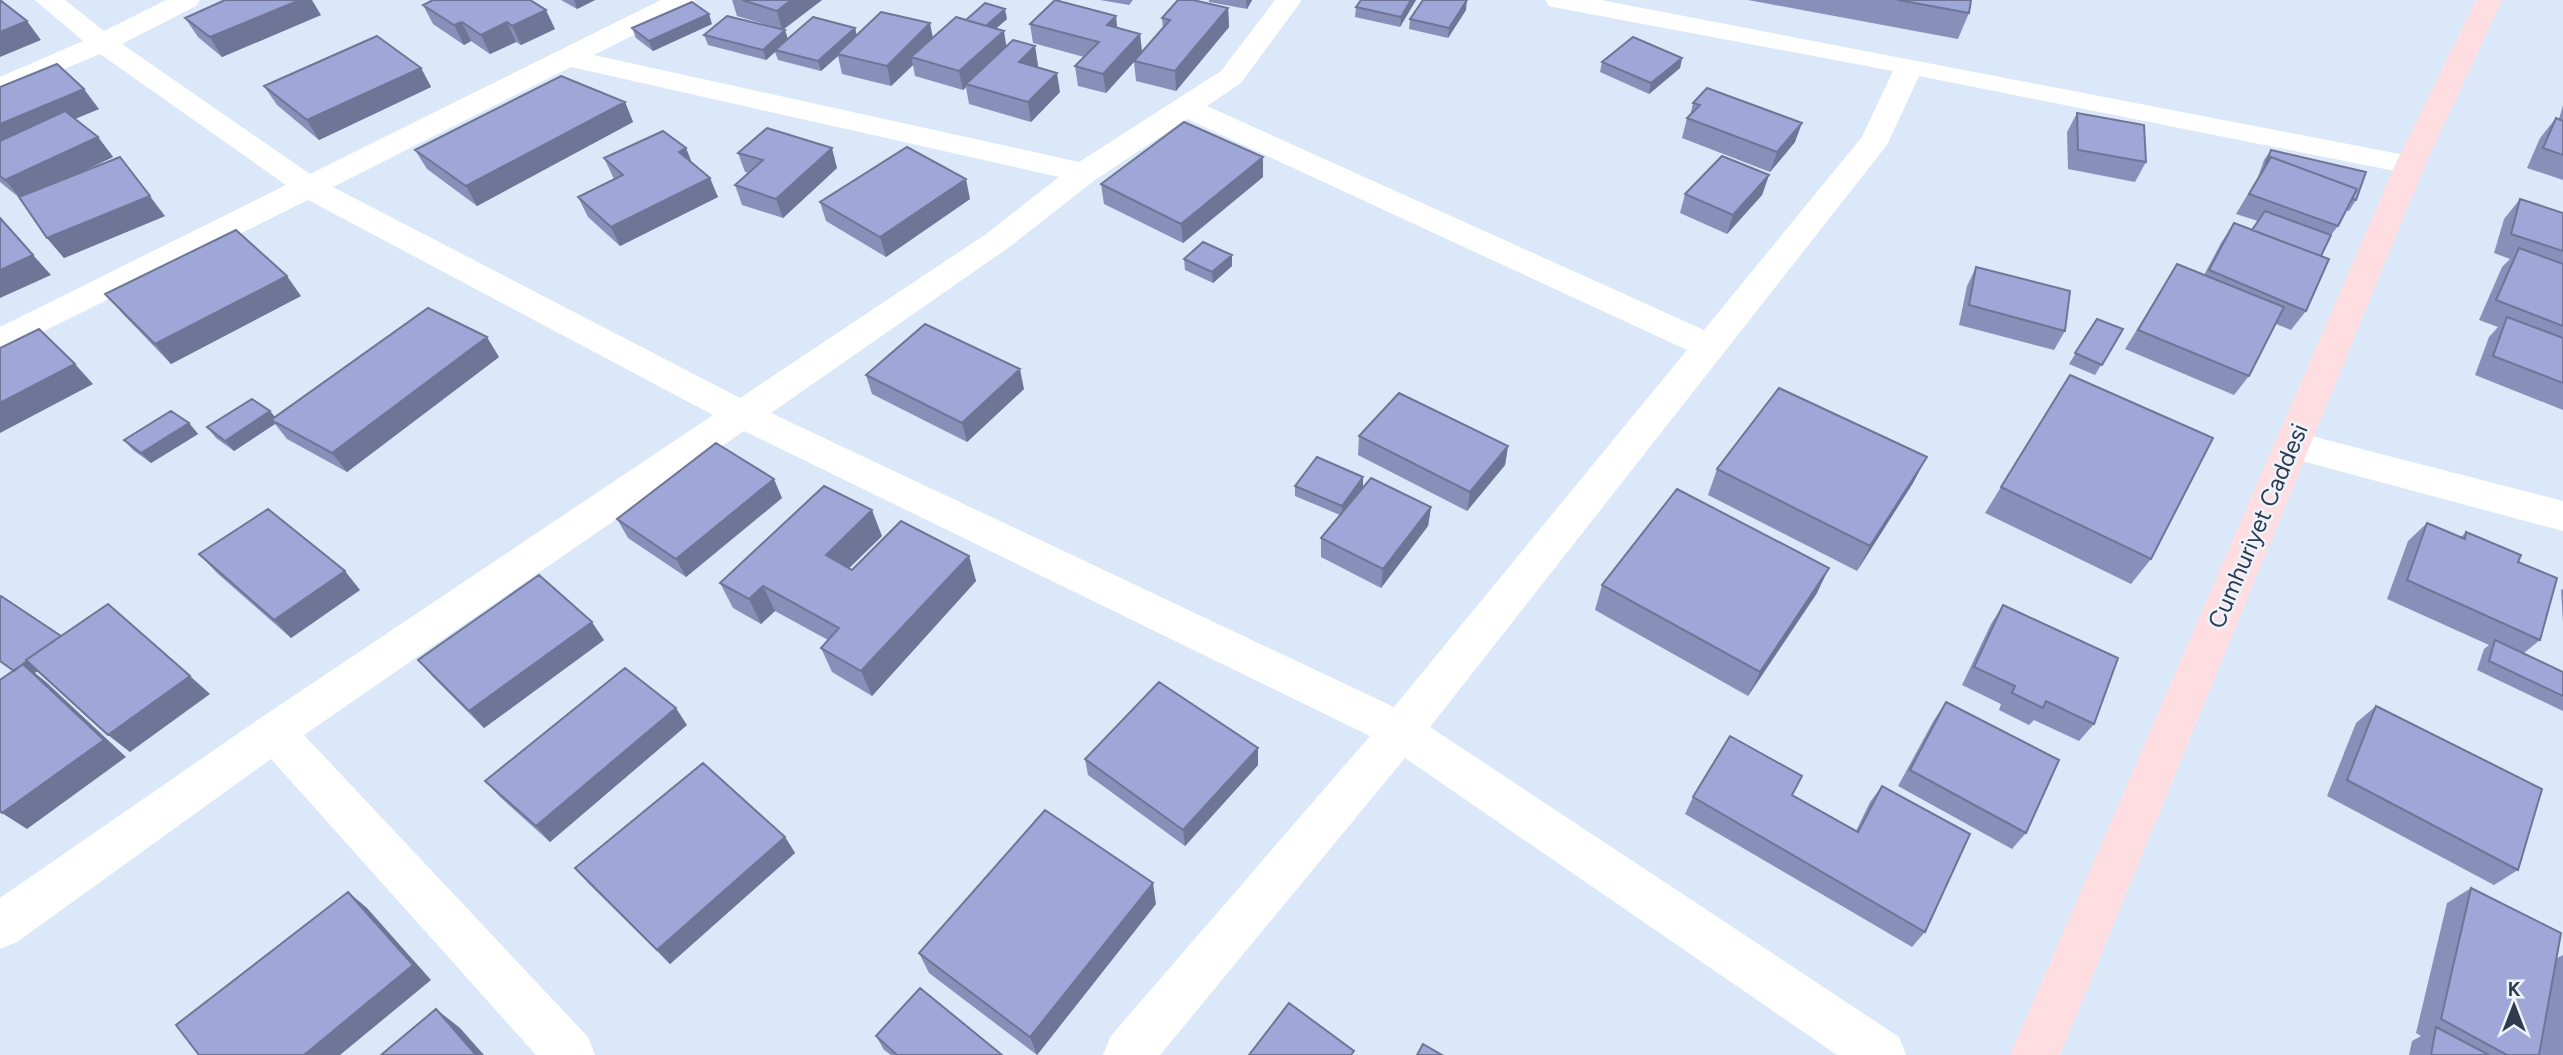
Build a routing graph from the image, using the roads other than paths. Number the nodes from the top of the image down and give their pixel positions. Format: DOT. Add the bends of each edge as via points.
graph roads {
  1 [pos="48,0"];
  2 [pos="187,0"];
  3 [pos="682,0"];
  4 [pos="1289,0"];
  5 [pos="1558,0"];
  6 [pos="2489,0"];
  7 [pos="102,43"];
  8 [pos="565,57"];
  9 [pos="1910,65"];
  10 [pos="0,87"];
  11 [pos="1185,107"];
  12 [pos="2410,165"];
  13 [pos="1084,173"];
  14 [pos="310,188"];
  15 [pos="0,341"];
  16 [pos="1710,347"];
  17 [pos="741,414"];
  18 [pos="2292,444"];
  19 [pos="2563,516"];
  20 [pos="1401,731"];
  21 [pos="274,732"];
  22 [pos="0,926"];
  23 [pos="570,1055"];
  24 [pos="1128,1055"];
  25 [pos="1881,1055"];
  26 [pos="2035,1055"];
  1 -- 7 [label="street"];
  2 -- 7 [label="street"];
  3 -- 8 [label="street"];
  4 -- 11 [label="street" via="1231,77"];
  5 -- 9 [label="street"];
  6 -- 12 [label="main road, Cumhuriyet Caddesi"];
  7 -- 10 [label="street"];
  7 -- 14 [label="street"];
  8 -- 13 [label="street"];
  8 -- 14 [label="street"];
  9 -- 12 [label="street"];
  9 -- 16 [label="street" via="1876,139"];
  11 -- 13 [label="street"];
  11 -- 16 [label="street"];
  12 -- 18 [label="main road, Cumhuriyet Caddesi"];
  13 -- 17 [label="street" via="997,241"];
  14 -- 15 [label="street"];
  14 -- 17 [label="street"];
  16 -- 20 [label="street"];
  17 -- 20 [label="street"];
  17 -- 21 [label="street"];
  18 -- 19 [label="street"];
  18 -- 26 [label="main road, Cumhuriyet Caddesi"];
  20 -- 24 [label="street"];
  20 -- 25 [label="street"];
  21 -- 22 [label="street"];
  21 -- 23 [label="street"];
}
